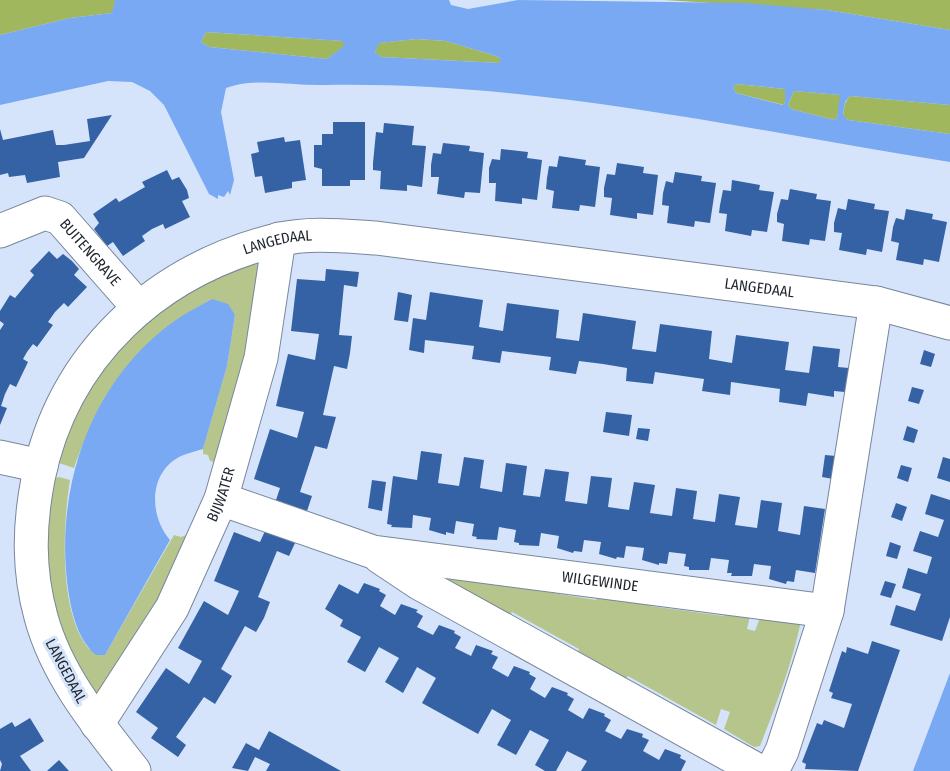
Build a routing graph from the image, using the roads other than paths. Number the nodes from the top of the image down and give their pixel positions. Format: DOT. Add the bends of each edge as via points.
graph roads {
  1 [pos="0,231"];
  2 [pos="279,239"];
  3 [pos="876,303"];
  4 [pos="139,308"];
  5 [pos="950,322"];
  6 [pos="0,457"];
  7 [pos="41,466"];
  8 [pos="221,499"];
  9 [pos="373,552"];
  10 [pos="827,611"];
  11 [pos="97,724"];
  12 [pos="134,771"];
  13 [pos="759,771"];
  14 [pos="772,771"];
  1 -- 4 [label="street, BUITENGRAVE" via="45,213 60,218"];
  2 -- 3 [label="street, LANGEDAAL" via="376,238"];
  2 -- 4 [label="street, LANGEDAAL" via="210,262"];
  2 -- 8 [label="street, BIJWATER" via="261,358"];
  3 -- 5 [label="street, LANGEDAAL"];
  3 -- 10 [label="street"];
  4 -- 7 [label="street, LANGEDAAL" via="95,352 64,399"];
  6 -- 7 [label="street"];
  7 -- 11 [label="street, LANGEDAAL" via="30,539 35,589 49,643"];
  8 -- 9 [label="street, WILGEWINDE"];
  8 -- 11 [label="street, BIJWATER" via="172,608"];
  9 -- 10 [label="street, WILGEWINDE"];
  9 -- 13 [label="street, WILGEWINDE" via="419,583"];
  10 -- 14 [label="street"];
  11 -- 12 [label="street, LANGEDAAL"];
}
